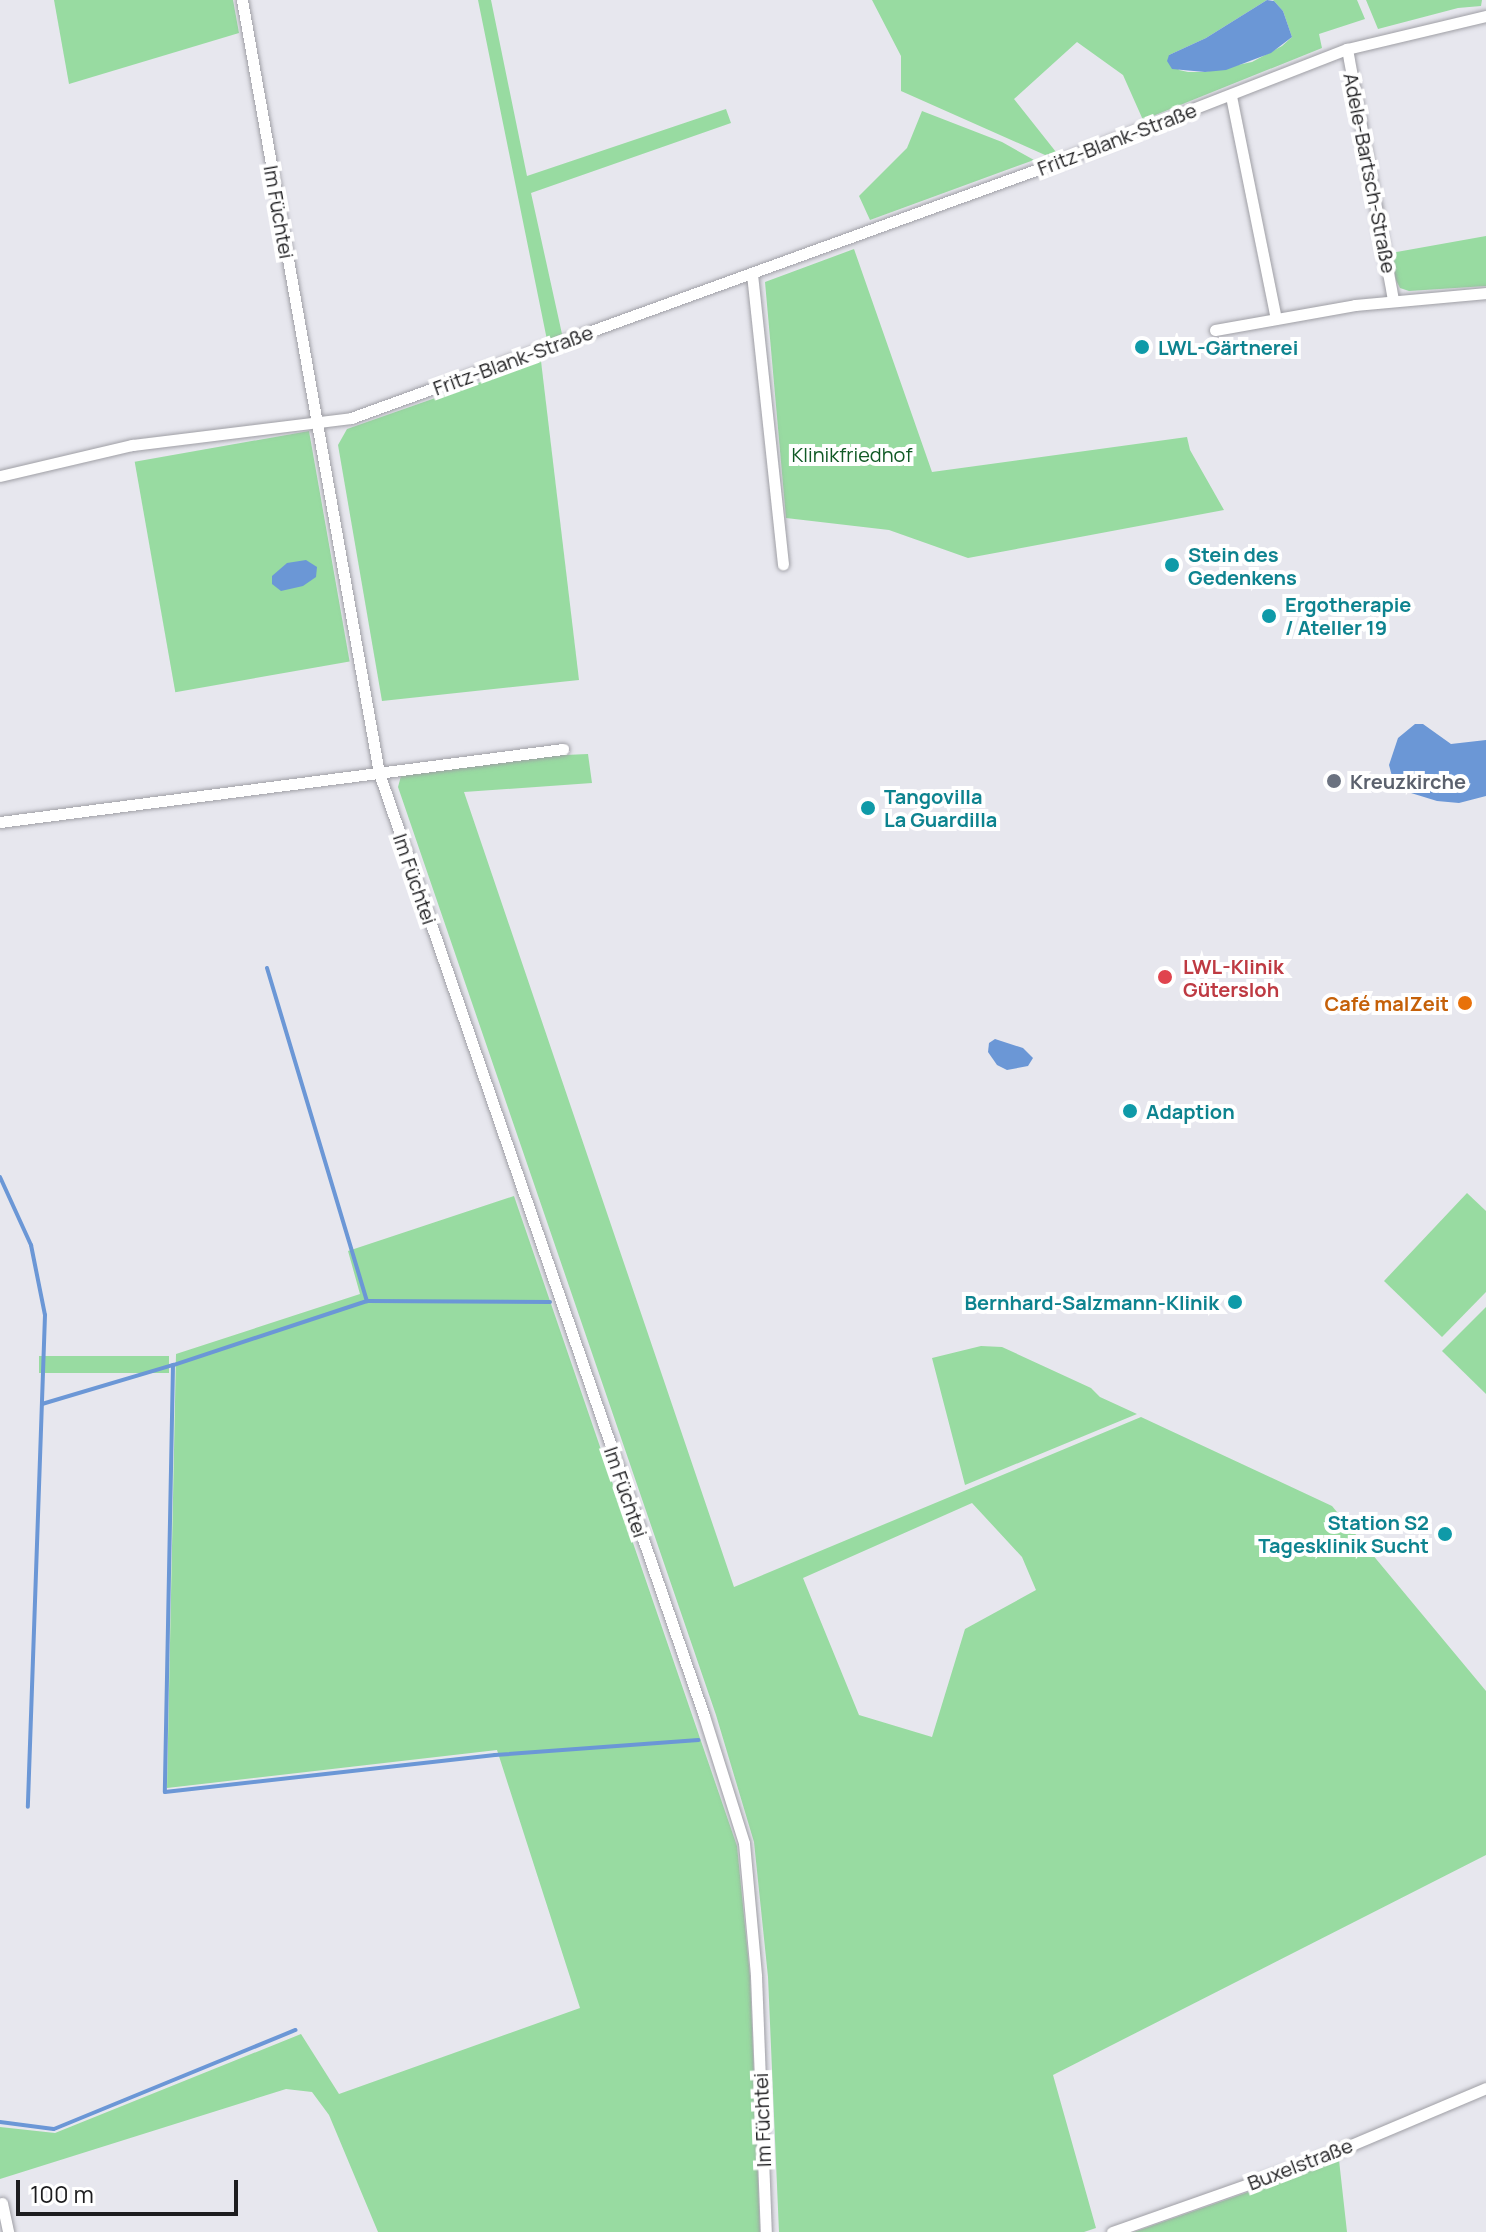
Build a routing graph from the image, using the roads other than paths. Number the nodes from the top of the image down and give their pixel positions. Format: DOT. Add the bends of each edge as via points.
graph roads {
  1 [pos="242,0"];
  2 [pos="1486,17"];
  3 [pos="1347,49"];
  4 [pos="1231,96"];
  5 [pos="752,274"];
  6 [pos="1486,293"];
  7 [pos="1393,300"];
  8 [pos="1276,319"];
  9 [pos="1215,330"];
  10 [pos="318,424"];
  11 [pos="0,476"];
  12 [pos="783,564"];
  13 [pos="563,749"];
  14 [pos="379,773"];
  15 [pos="0,822"];
  16 [pos="1486,2088"];
  17 [pos="2,2203"];
  18 [pos="8,2232"];
  19 [pos="766,2232"];
  20 [pos="1112,2232"];
  1 -- 10 [label="street, Im Füchtei"];
  2 -- 3 [label="street, Fritz-Blank-Straße"];
  3 -- 4 [label="street, Fritz-Blank-Straße"];
  3 -- 7 [label="street, Adele-Bartsch-Straße"];
  4 -- 5 [label="street, Fritz-Blank-Straße"];
  4 -- 8 [label="street"];
  5 -- 10 [label="street, Fritz-Blank-Straße" via="351,418"];
  5 -- 12 [label="street"];
  6 -- 7 [label="street, Adele-Bartsch-Straße"];
  7 -- 8 [label="street"];
  8 -- 9 [label="street"];
  10 -- 11 [label="street" via="132,445"];
  10 -- 14 [label="street, Im Füchtei"];
  13 -- 14 [label="street"];
  14 -- 15 [label="street"];
  14 -- 19 [label="street, Im Füchtei" via="744,1843 756,1976"];
  16 -- 20 [label="street, Buxelstraße" via="1311,2162"];
  17 -- 18 [label="street"];
}
